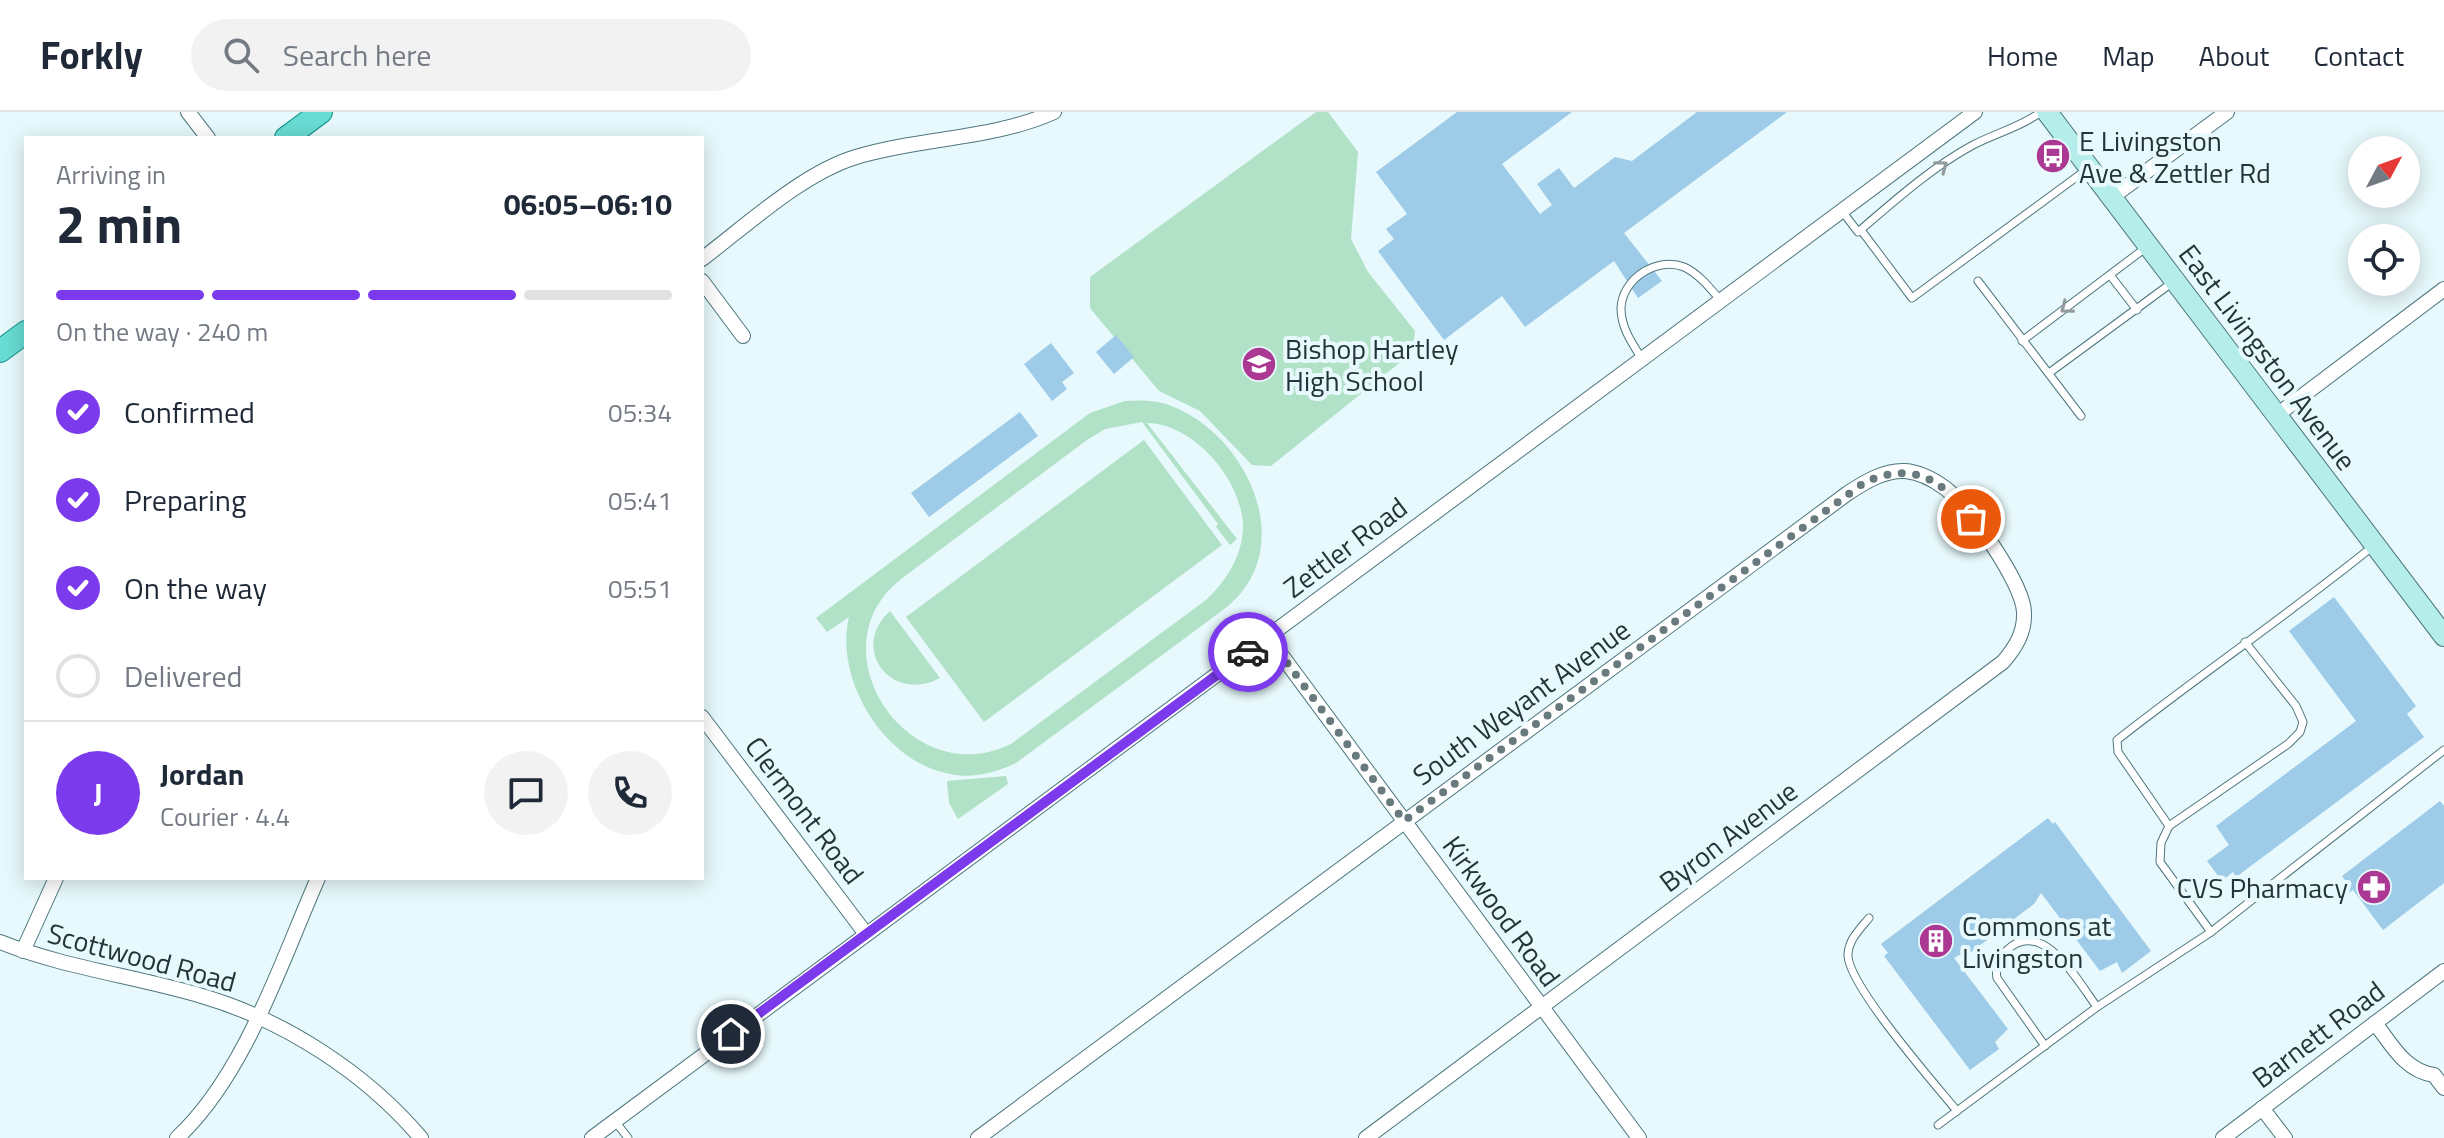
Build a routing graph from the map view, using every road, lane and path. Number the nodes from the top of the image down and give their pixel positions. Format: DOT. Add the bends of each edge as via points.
graph roads {
  1 [pos="188,112"];
  2 [pos="321,112"];
  3 [pos="1054,112"];
  4 [pos="1975,112"];
  5 [pos="2044,112"];
  6 [pos="2227,112"];
  7 [pos="1021,119"];
  8 [pos="206,136"];
  9 [pos="289,136"];
  10 [pos="2089,168"];
  11 [pos="2112,197"];
  12 [pos="1842,211"];
  13 [pos="1861,230"];
  14 [pos="2149,246"];
  15 [pos="704,258"];
  16 [pos="2110,275"];
  17 [pos="1978,281"];
  18 [pos="2175,281"];
  19 [pos="704,284"];
  20 [pos="2444,289"];
  21 [pos="1721,301"];
  22 [pos="2137,310"];
  23 [pos="24,333"];
  24 [pos="743,336"];
  25 [pos="2022,341"];
  26 [pos="0,351"];
  27 [pos="1642,359"];
  28 [pos="2049,373"];
  29 [pos="2277,415"];
  30 [pos="2081,416"];
  31 [pos="1982,533"];
  32 [pos="2375,545"];
  33 [pos="2444,636"];
  34 [pos="1268,637"];
  35 [pos="2245,642"];
  36 [pos="704,720"];
  37 [pos="2444,750"];
  38 [pos="1404,821"];
  39 [pos="2169,826"];
  40 [pos="55,880"];
  41 [pos="317,880"];
  42 [pos="1869,918"];
  43 [pos="2211,932"];
  44 [pos="866,934"];
  45 [pos="0,942"];
  46 [pos="23,951"];
  47 [pos="2444,971"];
  48 [pos="2097,1007"];
  49 [pos="1541,1008"];
  50 [pos="256,1018"];
  51 [pos="2375,1023"];
  52 [pos="2045,1046"];
  53 [pos="2444,1088"];
  54 [pos="2262,1108"];
  55 [pos="1957,1111"];
  56 [pos="615,1121"];
  57 [pos="1938,1125"];
  58 [pos="177,1138"];
  59 [pos="421,1138"];
  60 [pos="592,1138"];
  61 [pos="628,1138"];
  62 [pos="978,1138"];
  63 [pos="1366,1138"];
  64 [pos="1639,1138"];
  65 [pos="2223,1138"];
  66 [pos="2285,1138"];
  1 -- 8 [label="street"];
  2 -- 9 [label="main road"];
  3 -- 7 [label="street"];
  4 -- 12 [label="street, Zettler Road"];
  5 -- 10 [label="main road, East Livingston Avenue"];
  13 -- 5 [label="lane, one-way" via="1972,146"];
  6 -- 11 [label="street"];
  7 -- 15 [label="street" via="853,157 793,191"];
  10 -- 11 [label="main road, East Livingston Avenue"];
  10 -- 13 [label="lane" via="1912,298"];
  11 -- 14 [label="main road, East Livingston Avenue"];
  12 -- 13 [label="lane"];
  12 -- 21 [label="street, Zettler Road"];
  14 -- 16 [label="lane"];
  14 -- 18 [label="main road, East Livingston Avenue"];
  16 -- 22 [label="lane"];
  16 -- 25 [label="lane, one-way"];
  17 -- 25 [label="lane"];
  18 -- 22 [label="lane"];
  18 -- 29 [label="main road, East Livingston Avenue"];
  19 -- 24 [label="street"];
  20 -- 29 [label="street"];
  21 -- 27 [label="street, Zettler Road"];
  21 -- 27 [label="lane" via="1686,268 1658,265 1644,272 1629,286 1621,307 1627,334"];
  22 -- 28 [label="lane"];
  23 -- 26 [label="main road"];
  25 -- 28 [label="lane"];
  27 -- 34 [label="street, Zettler Road"];
  28 -- 30 [label="lane"];
  29 -- 32 [label="main road, East Livingston Avenue"];
  31 -- 38 [label="street, South Weyant Avenue" via="1953,495 1928,478 1906,471 1865,482"];
  31 -- 49 [label="street, Byron Avenue" via="2022,595 2022,632 2003,662"];
  32 -- 33 [label="main road, East Livingston Avenue"];
  32 -- 35 [label="lane"];
  34 -- 38 [label="street, Kirkwood Road"];
  34 -- 44 [label="street, Zettler Road"];
  35 -- 39 [label="lane" via="2117,740 2118,752"];
  35 -- 39 [label="lane" via="2296,706 2303,722 2300,732"];
  36 -- 44 [label="street, Clermont Road"];
  37 -- 43 [label="lane"];
  38 -- 49 [label="street, Kirkwood Road"];
  38 -- 62 [label="street, South Weyant Avenue"];
  39 -- 43 [label="lane" via="2160,862"];
  40 -- 46 [label="street"];
  41 -- 50 [label="street"];
  42 -- 55 [label="lane" via="1851,939 1847,957 1857,983"];
  43 -- 48 [label="lane"];
  44 -- 56 [label="street, Zettler Road"];
  45 -- 46 [label="street, Scottwood Road"];
  46 -- 50 [label="street, Scottwood Road" via="204,997"];
  47 -- 51 [label="street, Barnett Road"];
  48 -- 52 [label="lane"];
  48 -- 52 [label="lane" via="2047,947 2034,939 2014,944 1999,960 1997,978"];
  49 -- 63 [label="street, Byron Avenue"];
  49 -- 64 [label="street, Kirkwood Road"];
  50 -- 58 [label="street" via="217,1093"];
  50 -- 59 [label="street, Scottwood Road" via="355,1076"];
  51 -- 53 [label="street" via="2408,1066 2434,1075"];
  51 -- 54 [label="street, Barnett Road"];
  52 -- 55 [label="lane"];
  54 -- 65 [label="street, Barnett Road"];
  54 -- 66 [label="street"];
  55 -- 57 [label="lane"];
  56 -- 60 [label="street, Zettler Road"];
  56 -- 61 [label="lane"];
}
